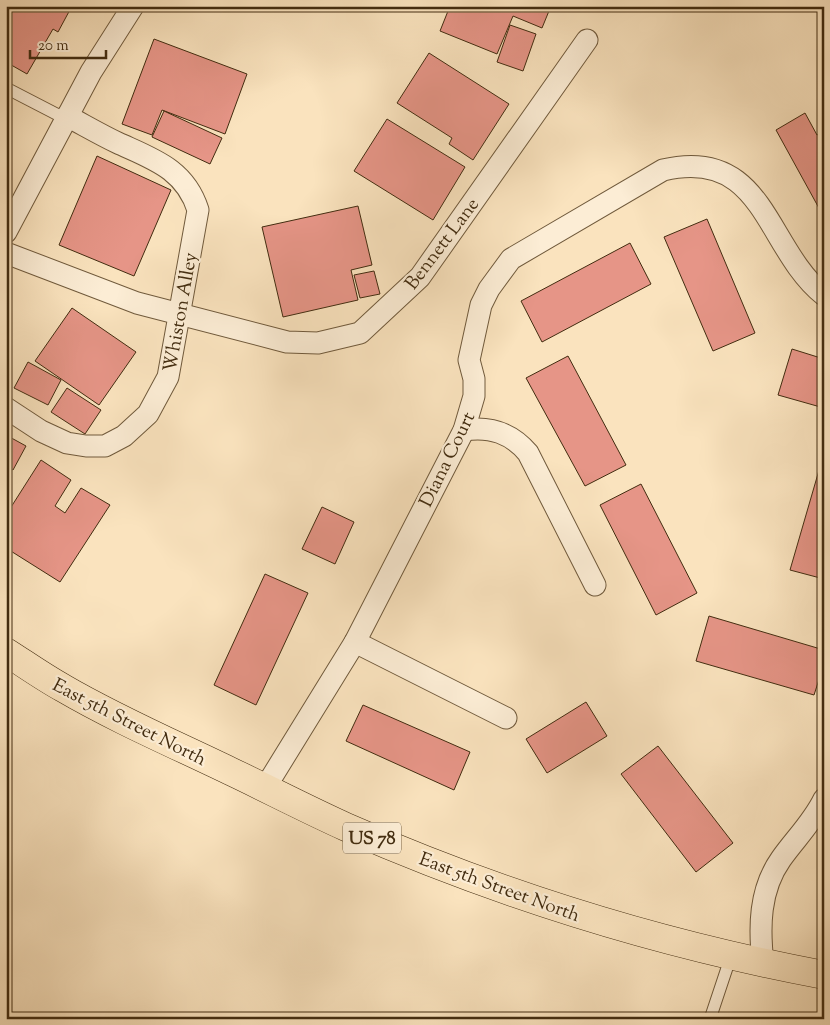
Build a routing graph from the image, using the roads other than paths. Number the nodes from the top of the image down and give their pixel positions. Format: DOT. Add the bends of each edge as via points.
graph roads {
  1 [pos="133,6"];
  2 [pos="587,40"];
  3 [pos="6,88"];
  4 [pos="66,118"];
  5 [pos="6,232"];
  6 [pos="6,253"];
  7 [pos="824,295"];
  8 [pos="179,313"];
  9 [pos="6,408"];
  10 [pos="464,430"];
  11 [pos="595,584"];
  12 [pos="355,642"];
  13 [pos="6,652"];
  14 [pos="506,718"];
  15 [pos="265,788"];
  16 [pos="824,799"];
  17 [pos="732,956"];
  18 [pos="763,963"];
  19 [pos="824,975"];
  20 [pos="710,1019"];
  1 -- 4 [label="street"];
  2 -- 8 [label="street, Bennett Lane" via="420,277 360,333 318,343 287,342"];
  3 -- 4 [label="lane"];
  4 -- 5 [label="street"];
  4 -- 8 [label="street, Whiston Alley" via="158,161 184,181 193,196 198,210"];
  6 -- 8 [label="street, Bennett Lane" via="137,303"];
  7 -- 10 [label="street, Diana Court" via="800,270 752,194 739,181 703,167 681,166 663,170 511,259 488,289 481,305 469,360 474,396"];
  8 -- 9 [label="street, Whiston Alley" via="168,377 148,414 124,436 105,446 67,443 41,431"];
  10 -- 11 [label="street" via="493,429 519,442 528,453"];
  10 -- 12 [label="street, Diana Court"];
  12 -- 14 [label="street"];
  12 -- 15 [label="street, Diana Court"];
  13 -- 15 [label="main road, East 5th Street North / US 78" via="63,688"];
  15 -- 17 [label="main road, East 5th Street North / US 78" via="344,826 507,891 590,918"];
  16 -- 18 [label="street" via="780,860 765,890 760,932"];
  17 -- 18 [label="main road, East 5th Street North / US 78"];
  17 -- 20 [label="lane"];
  18 -- 19 [label="main road, East 5th Street North / US 78"];
}
